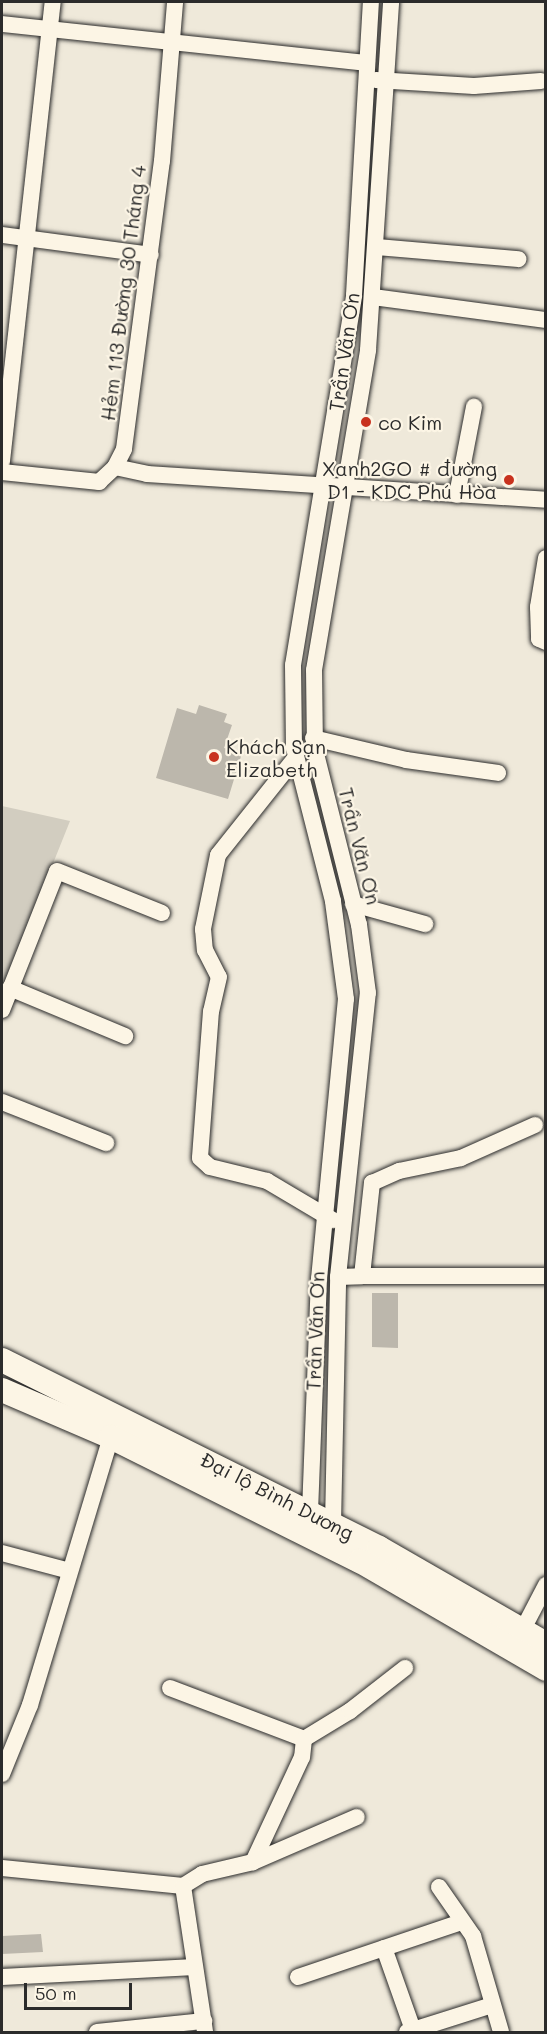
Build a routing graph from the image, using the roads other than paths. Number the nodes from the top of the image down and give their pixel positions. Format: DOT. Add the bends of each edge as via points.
graph roads {
  1 [pos="53,2"];
  2 [pos="175,2"];
  3 [pos="371,2"];
  4 [pos="391,2"];
  5 [pos="2,24"];
  6 [pos="50,29"];
  7 [pos="172,40"];
  8 [pos="367,71"];
  9 [pos="385,80"];
  10 [pos="541,81"];
  11 [pos="2,235"];
  12 [pos="25,238"];
  13 [pos="377,247"];
  14 [pos="151,255"];
  15 [pos="518,259"];
  16 [pos="373,297"];
  17 [pos="546,320"];
  18 [pos="474,407"];
  19 [pos="2,461"];
  20 [pos="116,467"];
  21 [pos="2,472"];
  22 [pos="325,488"];
  23 [pos="345,489"];
  24 [pos="457,495"];
  25 [pos="546,500"];
  26 [pos="546,558"];
  27 [pos="546,642"];
  28 [pos="313,738"];
  29 [pos="296,757"];
  30 [pos="498,773"];
  31 [pos="353,904"];
  32 [pos="162,913"];
  33 [pos="425,924"];
  34 [pos="10,988"];
  35 [pos="2,1010"];
  36 [pos="125,1036"];
  37 [pos="2,1102"];
  38 [pos="535,1125"];
  39 [pos="106,1143"];
  40 [pos="325,1218"];
  41 [pos="343,1222"];
  42 [pos="362,1276"];
  43 [pos="546,1276"];
  44 [pos="338,1277"];
  45 [pos="2,1360"];
  46 [pos="2,1390"];
  47 [pos="111,1437"];
  48 [pos="310,1512"];
  49 [pos="333,1524"];
  50 [pos="2,1552"];
  51 [pos="70,1571"];
  52 [pos="546,1585"];
  53 [pos="522,1631"];
  54 [pos="546,1644"];
  55 [pos="405,1668"];
  56 [pos="546,1669"];
  57 [pos="170,1688"];
  58 [pos="304,1740"];
  59 [pos="2,1774"];
  60 [pos="357,1817"];
  61 [pos="253,1862"];
  62 [pos="2,1868"];
  63 [pos="183,1886"];
  64 [pos="439,1887"];
  65 [pos="461,1922"];
  66 [pos="384,1948"];
  67 [pos="195,1968"];
  68 [pos="2,1977"];
  69 [pos="298,1977"];
  70 [pos="492,2005"];
  71 [pos="205,2027"];
  72 [pos="97,2032"];
  73 [pos="410,2032"];
  74 [pos="501,2032"];
  1 -- 6 [label="street"];
  2 -- 7 [label="street, Hẻm 113 Đường 30 Tháng 4"];
  3 -- 8 [label="street, Trần Văn Ơn"];
  4 -- 9 [label="street, Trần Văn Ơn"];
  5 -- 6 [label="street"];
  6 -- 7 [label="street"];
  6 -- 12 [label="street"];
  7 -- 8 [label="street"];
  7 -- 14 [label="street, Hẻm 113 Đường 30 Tháng 4"];
  8 -- 9 [label="street"];
  8 -- 22 [label="street, Trần Văn Ơn" via="354,295"];
  9 -- 10 [label="street" via="474,86"];
  9 -- 13 [label="street, Trần Văn Ơn"];
  11 -- 12 [label="street"];
  12 -- 14 [label="street"];
  12 -- 19 [label="street"];
  13 -- 15 [label="street"];
  13 -- 16 [label="street, Trần Văn Ơn"];
  14 -- 20 [label="street, Hẻm 113 Đường 30 Tháng 4" via="124,449"];
  16 -- 17 [label="street"];
  16 -- 23 [label="street, Trần Văn Ơn"];
  18 -- 24 [label="street"];
  20 -- 21 [label="street" via="99,482"];
  20 -- 22 [label="street" via="147,474"];
  22 -- 23 [label="street"];
  22 -- 29 [label="street, Trần Văn Ơn" via="293,665"];
  23 -- 24 [label="street"];
  23 -- 28 [label="street, Trần Văn Ơn" via="315,655"];
  24 -- 25 [label="street"];
  26 -- 27 [label="street" via="538,607 540,639"];
  28 -- 30 [label="street" via="406,760"];
  28 -- 31 [label="street, Trần Văn Ơn"];
  29 -- 40 [label="street, Trần Văn Ơn" via="345,967 345,1040"];
  29 -- 40 [label="street" via="218,855 203,928 205,950 219,977 211,1011 200,1158 210,1167 267,1181"];
  31 -- 33 [label="street"];
  31 -- 41 [label="street, Trần Văn Ơn" via="363,946 368,1017"];
  32 -- 34 [label="street" via="57,871"];
  34 -- 35 [label="street"];
  34 -- 36 [label="street"];
  37 -- 39 [label="street"];
  38 -- 42 [label="street" via="461,1158 399,1171 372,1183"];
  40 -- 41 [label="street"];
  40 -- 48 [label="street, Trần Văn Ơn" via="314,1346"];
  41 -- 44 [label="street, Trần Văn Ơn"];
  42 -- 43 [label="street"];
  42 -- 44 [label="street"];
  44 -- 49 [label="street, Trần Văn Ơn"];
  45 -- 48 [label="highway, Đại lộ Bình Dương"];
  46 -- 47 [label="highway, Đại lộ Bình Dương"];
  47 -- 51 [label="street"];
  47 -- 56 [label="highway, Đại lộ Bình Dương" via="360,1561"];
  48 -- 49 [label="highway, Đại lộ Bình Dương"];
  49 -- 53 [label="highway, Đại lộ Bình Dương"];
  50 -- 51 [label="street"];
  51 -- 59 [label="street" via="30,1706"];
  52 -- 53 [label="street"];
  53 -- 54 [label="highway, Đại lộ Bình Dương"];
  55 -- 58 [label="street" via="350,1712"];
  57 -- 58 [label="street" via="294,1732"];
  58 -- 61 [label="street" via="302,1757"];
  60 -- 61 [label="street"];
  61 -- 63 [label="street" via="202,1874"];
  62 -- 63 [label="street"];
  63 -- 67 [label="street"];
  64 -- 65 [label="street"];
  65 -- 66 [label="street"];
  65 -- 70 [label="street" via="480,1954"];
  66 -- 69 [label="street"];
  66 -- 73 [label="street"];
  67 -- 68 [label="street"];
  67 -- 71 [label="street"];
  70 -- 73 [label="street"];
  70 -- 74 [label="street"];
  71 -- 72 [label="street"];
}
